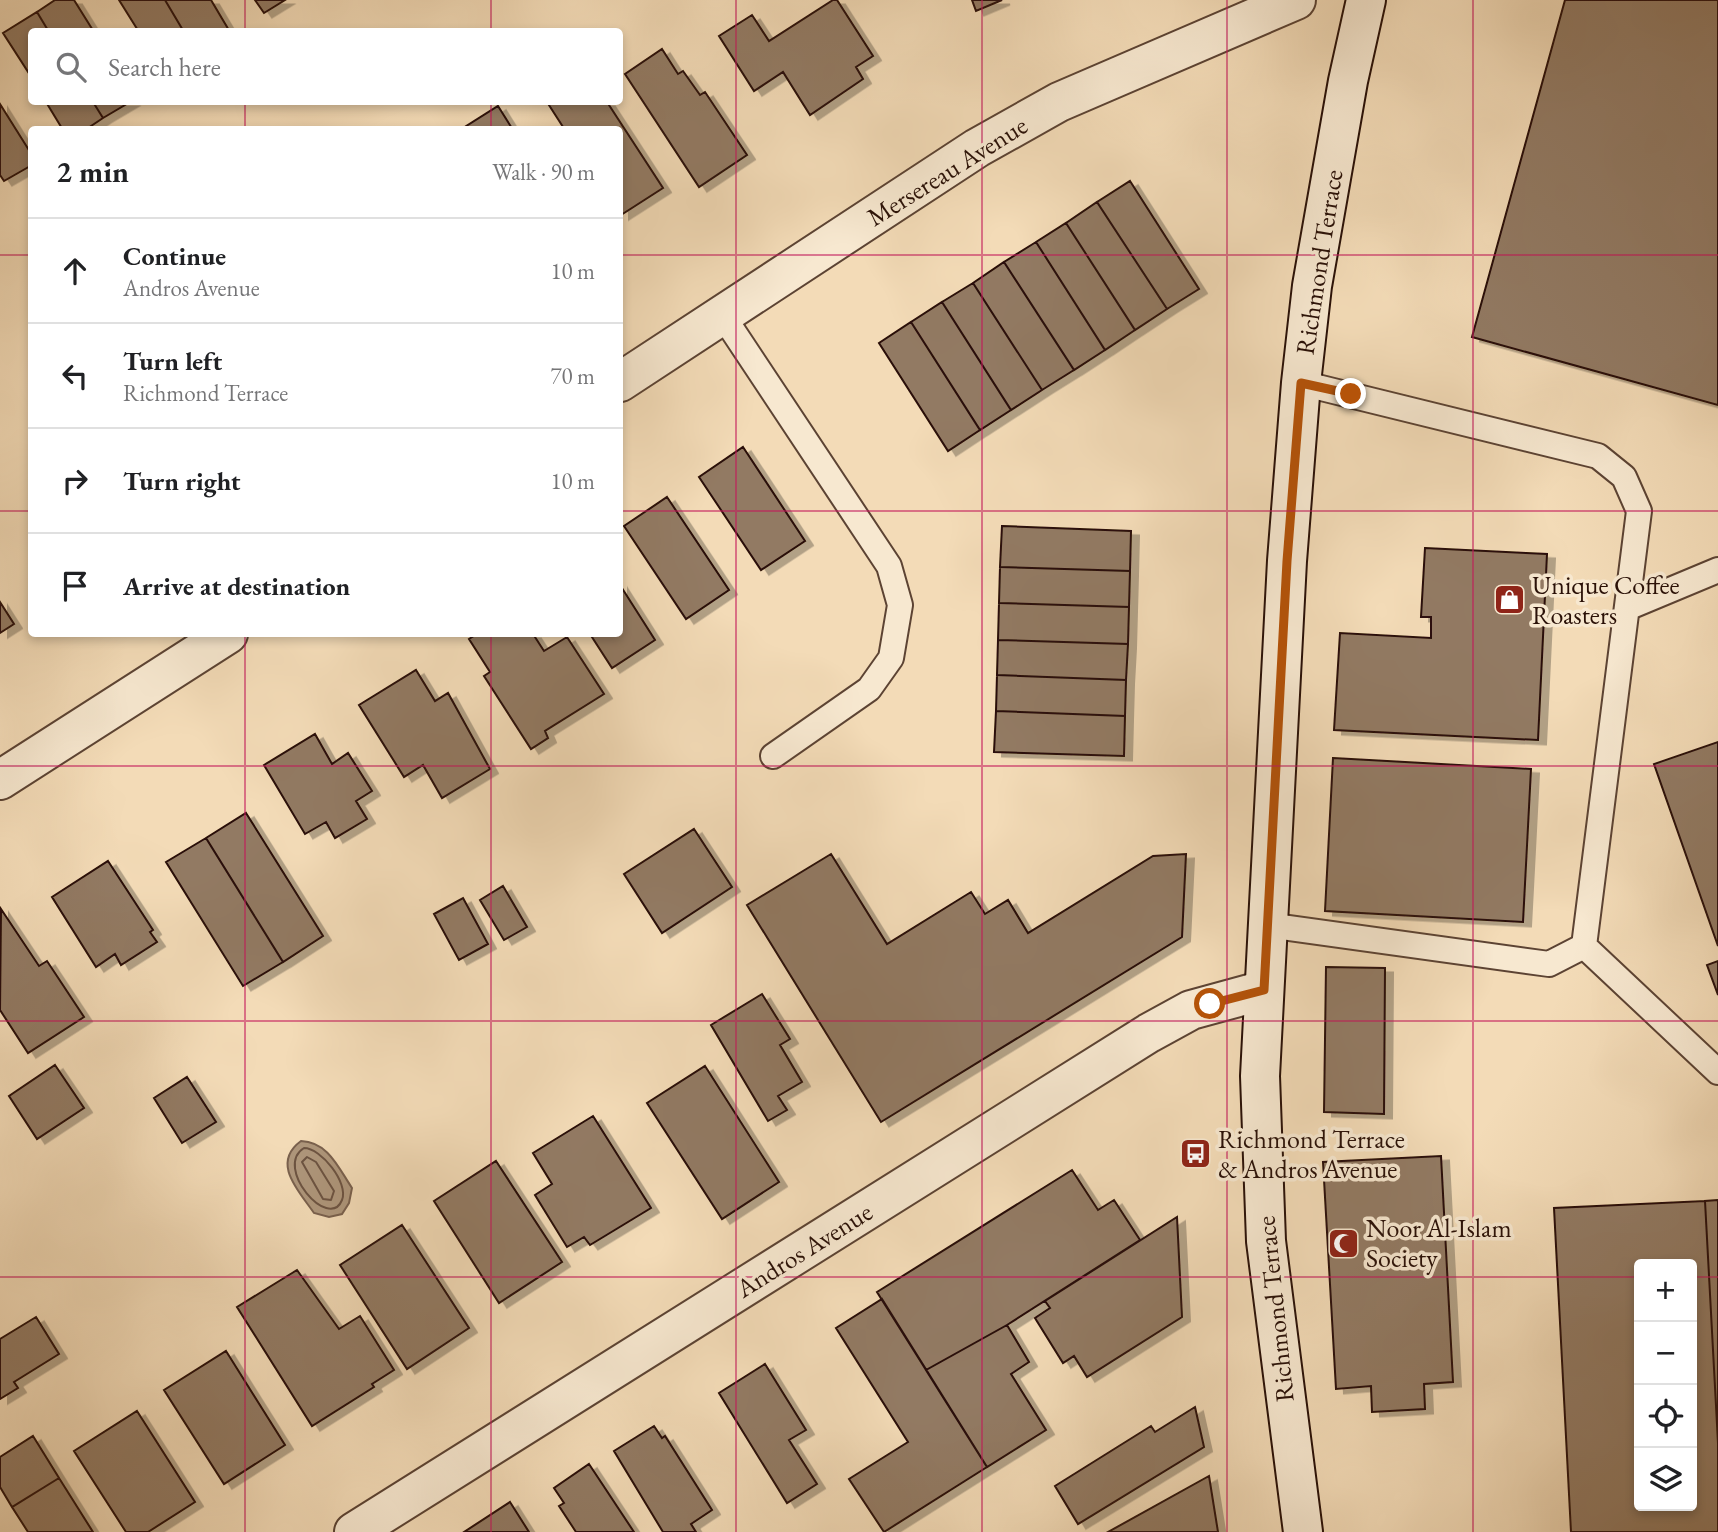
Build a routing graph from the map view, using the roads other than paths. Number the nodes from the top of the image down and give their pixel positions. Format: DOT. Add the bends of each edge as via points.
graph roads {
  1 [pos="1296,0"];
  2 [pos="1366,0"];
  3 [pos="723,316"];
  4 [pos="623,380"];
  5 [pos="1301,383"];
  6 [pos="1718,570"];
  7 [pos="1627,608"];
  8 [pos="223,637"];
  9 [pos="773,756"];
  10 [pos="0,780"];
  11 [pos="1268,925"];
  12 [pos="1584,946"];
  13 [pos="1264,990"];
  14 [pos="1718,1072"];
  15 [pos="354,1532"];
  16 [pos="1303,1532"];
  1 -- 3 [label="street, Mersereau Avenue" via="1022,122"];
  2 -- 5 [label="street, Richmond Terrace" via="1312,286"];
  3 -- 4 [label="street, Mersereau Avenue"];
  3 -- 9 [label="lane" via="889,566 900,605 891,658 869,690"];
  5 -- 7 [label="lane" via="1598,456 1624,477 1639,511"];
  5 -- 11 [label="street, Richmond Terrace"];
  6 -- 7 [label="lane"];
  7 -- 12 [label="lane"];
  8 -- 10 [label="street"];
  11 -- 12 [label="lane" via="1549,964"];
  11 -- 13 [label="street, Richmond Terrace"];
  12 -- 14 [label="lane"];
  13 -- 15 [label="street, Andros Avenue" via="1191,1010 1149,1033"];
  13 -- 16 [label="street, Richmond Terrace" via="1260,1076 1266,1241"];
}
